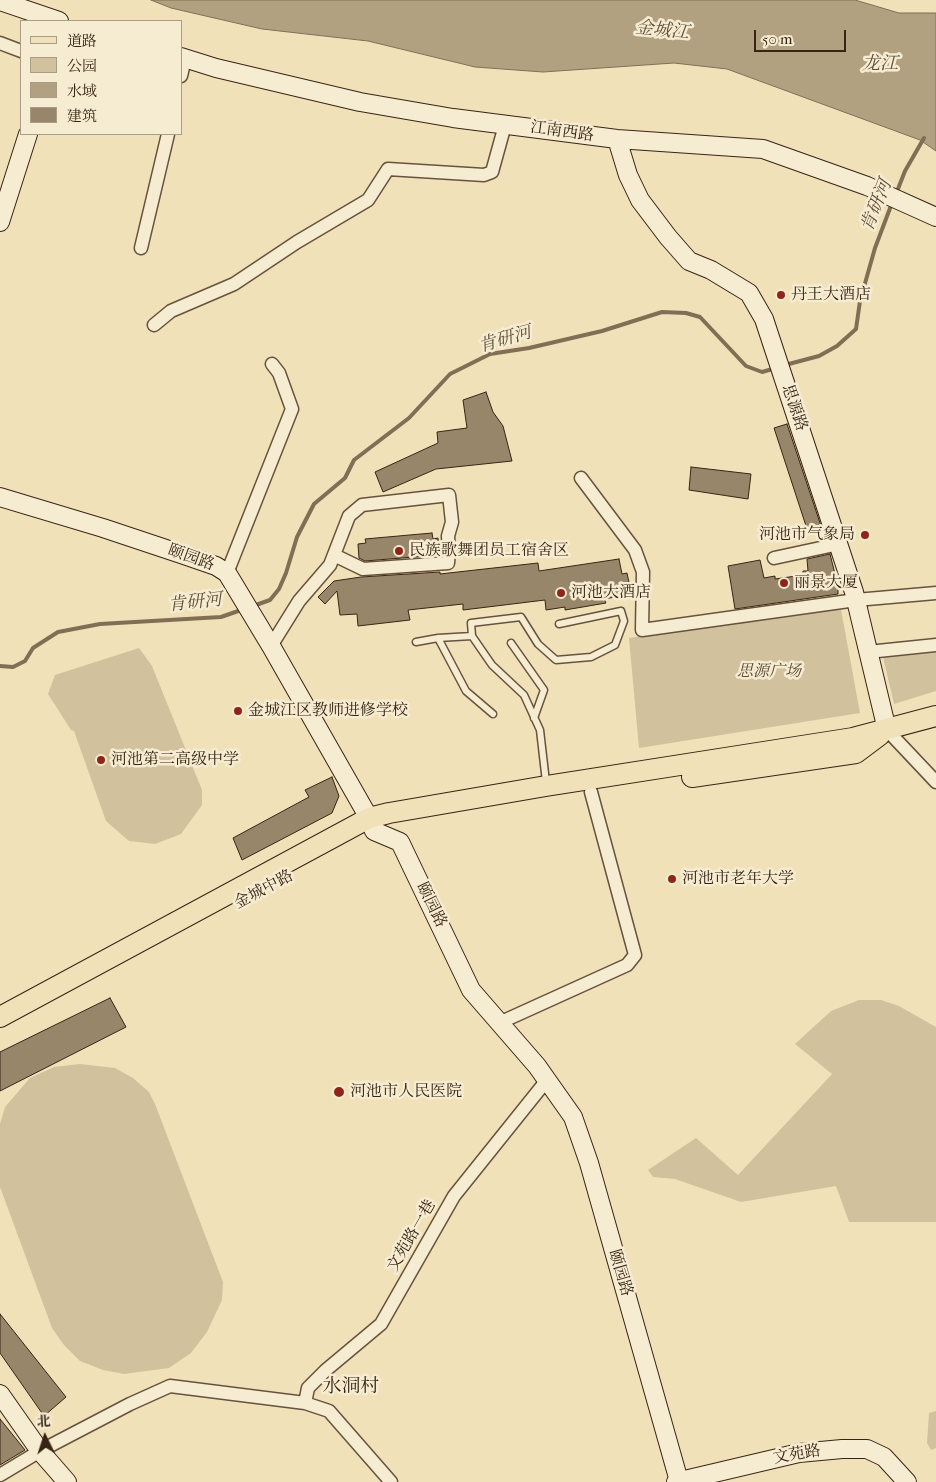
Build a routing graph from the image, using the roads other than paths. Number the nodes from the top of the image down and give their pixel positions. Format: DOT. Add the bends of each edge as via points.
graph roads {
  1 [pos="0,1"];
  2 [pos="57,20"];
  3 [pos="0,43"];
  4 [pos="20,50"];
  5 [pos="183,58"];
  6 [pos="505,125"];
  7 [pos="28,135"];
  8 [pos="168,135"];
  9 [pos="617,139"];
  10 [pos="928,214"];
  11 [pos="0,222"];
  12 [pos="141,248"];
  13 [pos="154,326"];
  14 [pos="272,364"];
  15 [pos="581,478"];
  16 [pos="0,496"];
  17 [pos="839,544"];
  18 [pos="334,555"];
  19 [pos="774,558"];
  20 [pos="227,573"];
  21 [pos="936,592"];
  22 [pos="856,600"];
  23 [pos="559,624"];
  24 [pos="472,636"];
  25 [pos="438,638"];
  26 [pos="416,642"];
  27 [pos="511,643"];
  28 [pos="936,645"];
  29 [pos="271,646"];
  30 [pos="868,652"];
  31 [pos="493,714"];
  32 [pos="936,716"];
  33 [pos="534,718"];
  34 [pos="887,730"];
  35 [pos="936,782"];
  36 [pos="546,792"];
  37 [pos="591,792"];
  38 [pos="372,825"];
  39 [pos="0,1017"];
  40 [pos="499,1023"];
  41 [pos="0,1032"];
  42 [pos="547,1080"];
  43 [pos="0,1394"];
  44 [pos="305,1403"];
  45 [pos="40,1451"];
  46 [pos="0,1474"];
  47 [pos="67,1482"];
  48 [pos="391,1482"];
  49 [pos="679,1482"];
  50 [pos="907,1482"];
  1 -- 2 [label="street"];
  3 -- 4 [label="street"];
  5 -- 6 [label="street, 江南西路" via="360,102"];
  6 -- 9 [label="street, 江南西路"];
  6 -- 13 [label="street" via="492,172 484,175 388,169 368,200 234,284 171,311"];
  7 -- 11 [label="street"];
  8 -- 12 [label="street"];
  9 -- 10 [label="street, 江南西路" via="763,149 867,186"];
  9 -- 17 [label="street, 思源路" via="640,200 668,237 689,261 749,293 764,319"];
  14 -- 20 [label="street" via="280,373 292,409"];
  15 -- 22 [label="street" via="635,550 643,572 642,630"];
  16 -- 20 [label="street, 颐园路" via="181,554"];
  17 -- 19 [label="street"];
  17 -- 22 [label="street, 思源路"];
  18 -- 18 [label="street" via="349,516 362,505 449,495 452,522 448,536 448,563 363,569"];
  18 -- 29 [label="street" via="330,565 298,601"];
  20 -- 29 [label="street, 颐园路"];
  21 -- 22 [label="street"];
  22 -- 30 [label="street, 思源路"];
  23 -- 24 [label="lane" via="621,611 624,621 615,645 591,657 556,660 538,644 520,617 470,623"];
  24 -- 25 [label="lane"];
  24 -- 33 [label="lane" via="492,664 524,696"];
  25 -- 26 [label="lane"];
  25 -- 31 [label="lane" via="466,691"];
  27 -- 33 [label="lane" via="544,690"];
  28 -- 30 [label="street"];
  29 -- 38 [label="street, 颐园路"];
  30 -- 34 [label="street, 思源路"];
  32 -- 34 [label="main road"];
  33 -- 36 [label="lane" via="540,730"];
  34 -- 35 [label="street"];
  34 -- 36 [label="main road"];
  34 -- 37 [label="main road" via="856,753"];
  36 -- 37 [label="main road"];
  36 -- 38 [label="main road, 金城中路" via="389,813"];
  37 -- 40 [label="street" via="635,955 627,964"];
  38 -- 39 [label="main road, 金城中路"];
  38 -- 40 [label="street, 颐园路" via="400,842 471,990"];
  38 -- 41 [label="main road, 金城中路"];
  40 -- 42 [label="street, 颐园路"];
  42 -- 44 [label="street, 文苑路一巷" via="454,1196 381,1324 308,1388"];
  42 -- 49 [label="street, 颐园路" via="573,1117 589,1163"];
  43 -- 45 [label="street"];
  44 -- 45 [label="street" via="170,1386"];
  44 -- 48 [label="street" via="328,1411"];
  45 -- 46 [label="street"];
  45 -- 47 [label="street"];
  49 -- 50 [label="street, 文苑路" via="799,1453 842,1449 867,1449 884,1457"];
}
